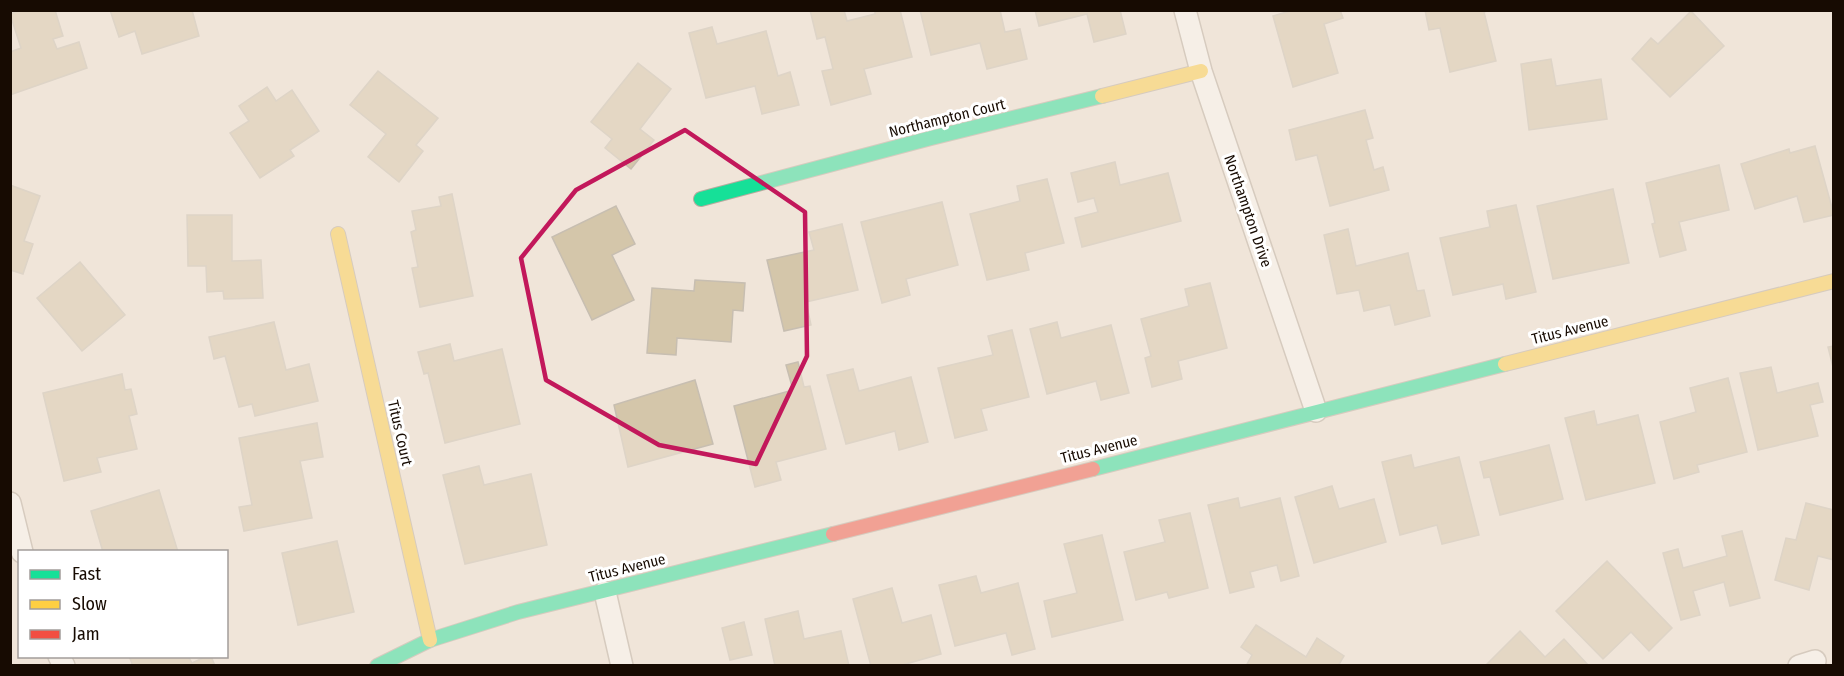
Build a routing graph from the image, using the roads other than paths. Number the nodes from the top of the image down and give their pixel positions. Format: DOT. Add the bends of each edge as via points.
graph roads {
  1 [pos="1185,10"];
  2 [pos="1201,70"];
  3 [pos="701,199"];
  4 [pos="338,234"];
  5 [pos="1833,281"];
  6 [pos="1316,411"];
  7 [pos="10,503"];
  8 [pos="22,550"];
  9 [pos="605,592"];
  10 [pos="430,640"];
  11 [pos="377,666"];
  12 [pos="622,666"];
  1 -- 2 [label="street, Northampton Drive"];
  2 -- 3 [label="street, Northampton Court"];
  2 -- 6 [label="street, Northampton Drive"];
  4 -- 10 [label="street, Titus Court"];
  5 -- 6 [label="street, Titus Avenue"];
  6 -- 9 [label="street, Titus Avenue"];
  7 -- 8 [label="street"];
  9 -- 10 [label="street, Titus Avenue" via="518,612"];
  9 -- 12 [label="street"];
  10 -- 11 [label="street, Titus Avenue"];
}
